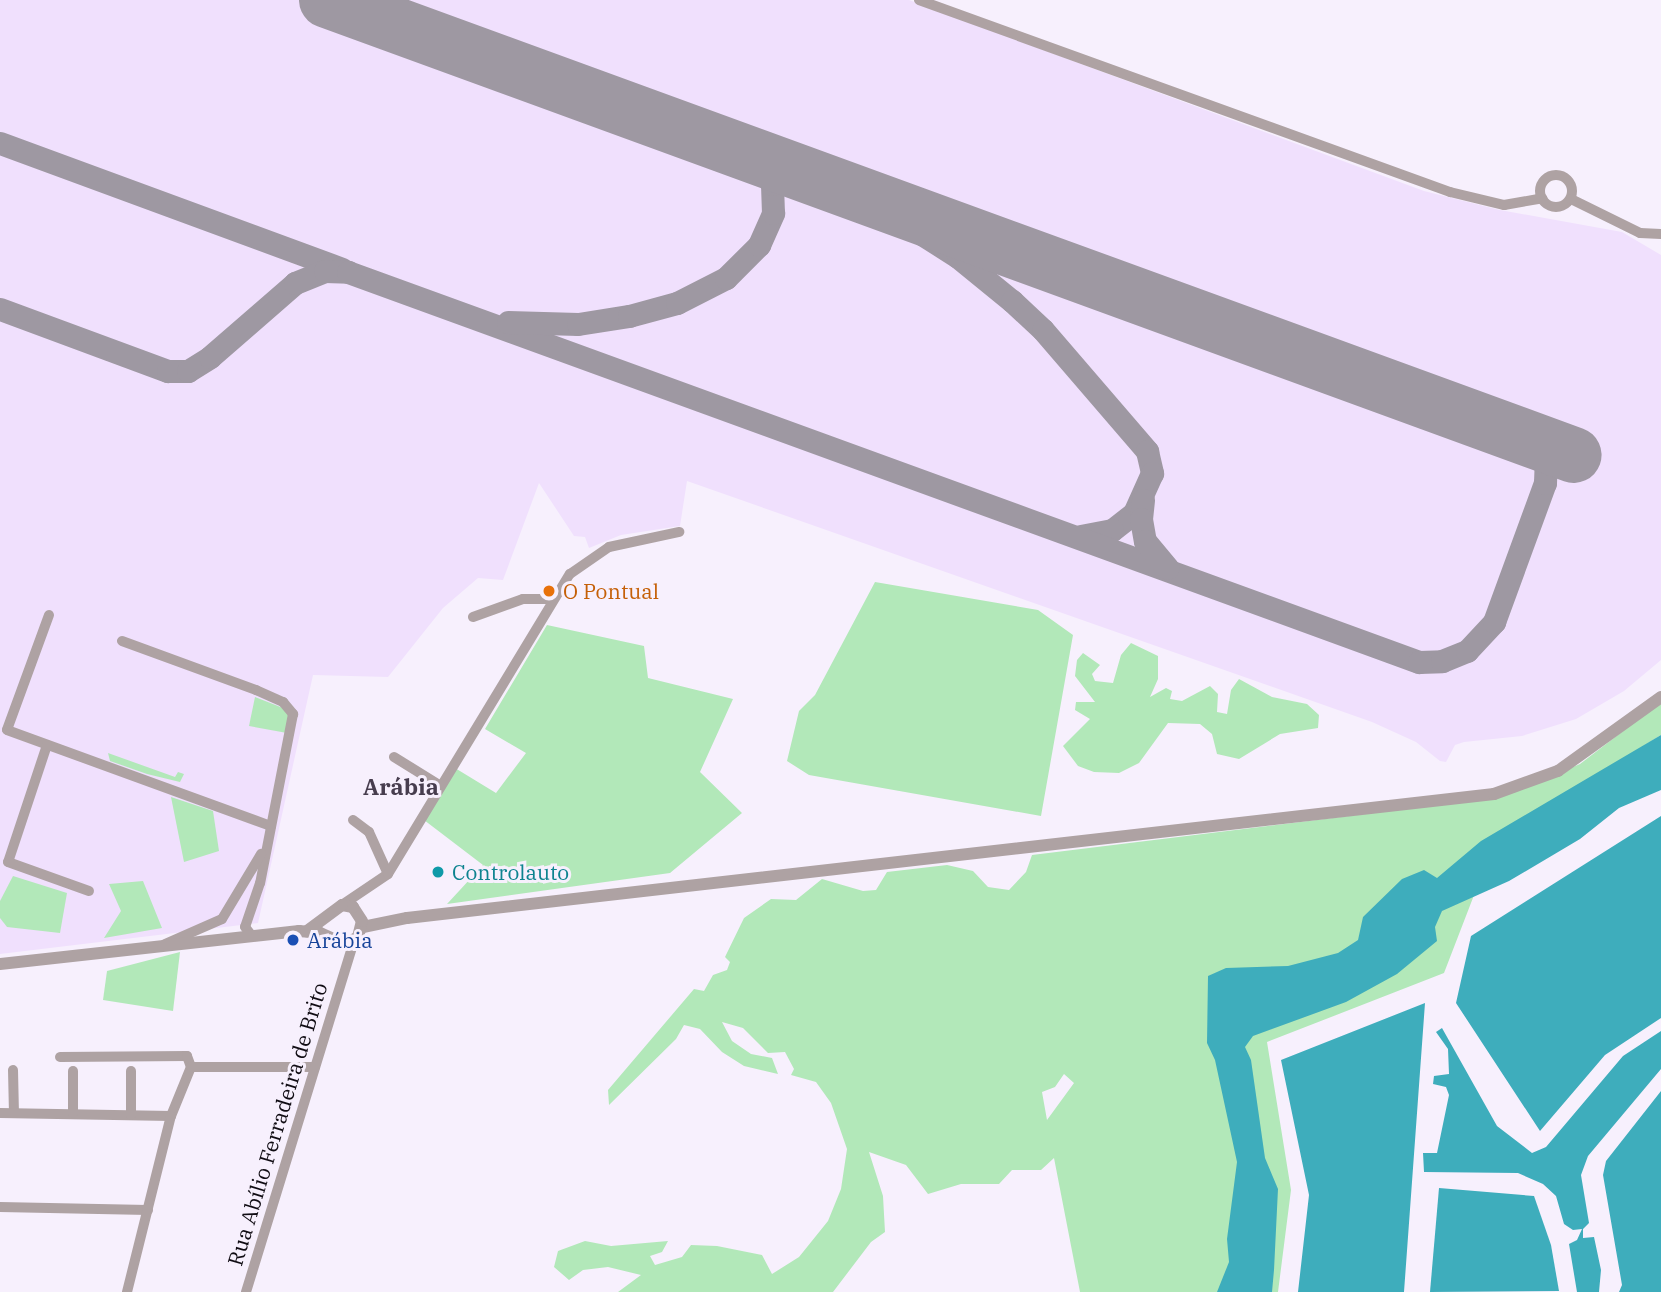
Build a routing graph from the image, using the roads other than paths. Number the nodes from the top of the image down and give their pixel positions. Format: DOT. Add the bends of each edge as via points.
graph roads {
  1 [pos="919,0"];
  2 [pos="1542,198"];
  3 [pos="1570,199"];
  4 [pos="1661,234"];
  5 [pos="679,532"];
  6 [pos="553,599"];
  7 [pos="49,615"];
  8 [pos="473,617"];
  9 [pos="122,641"];
  10 [pos="1661,697"];
  11 [pos="4,728"];
  12 [pos="47,744"];
  13 [pos="394,757"];
  14 [pos="441,786"];
  15 [pos="353,820"];
  16 [pos="271,825"];
  17 [pos="268,838"];
  18 [pos="388,874"];
  19 [pos="89,891"];
  20 [pos="367,891"];
  21 [pos="342,905"];
  22 [pos="325,917"];
  23 [pos="360,918"];
  24 [pos="307,931"];
  25 [pos="252,936"];
  26 [pos="333,941"];
  27 [pos="354,941"];
  28 [pos="162,946"];
  29 [pos="0,964"];
  30 [pos="344,967"];
  31 [pos="60,1057"];
  32 [pos="191,1068"];
  33 [pos="315,1068"];
  34 [pos="13,1070"];
  35 [pos="73,1071"];
  36 [pos="131,1071"];
  37 [pos="0,1113"];
  38 [pos="14,1113"];
  39 [pos="73,1113"];
  40 [pos="131,1115"];
  41 [pos="171,1116"];
  42 [pos="0,1206"];
  43 [pos="148,1210"];
  44 [pos="127,1292"];
  45 [pos="246,1292"];
  1 -- 2 [label="street" via="1450,192 1504,205"];
  2 -- 3 [label="street" via="1554,207"];
  2 -- 3 [label="street" via="1545,181 1558,176 1571,184"];
  3 -- 4 [label="street" via="1640,233"];
  5 -- 6 [label="street" via="609,547 580,564"];
  6 -- 8 [label="street" via="523,599"];
  6 -- 14 [label="street"];
  7 -- 11 [label="street"];
  9 -- 16 [label="street" via="256,690 290,708 293,732"];
  10 -- 23 [label="street" via="1558,771 1494,794 407,918"];
  11 -- 12 [label="street"];
  12 -- 16 [label="street"];
  12 -- 19 [label="street" via="8,862"];
  13 -- 14 [label="street"];
  14 -- 18 [label="street"];
  15 -- 18 [label="street" via="369,832"];
  16 -- 17 [label="street"];
  17 -- 25 [label="street" via="245,928"];
  17 -- 28 [label="street" via="250,880 228,914"];
  18 -- 20 [label="street"];
  20 -- 21 [label="street"];
  20 -- 23 [label="street"];
  21 -- 22 [label="street"];
  21 -- 23 [label="street"];
  22 -- 24 [label="street"];
  22 -- 26 [label="street" via="324,931"];
  23 -- 27 [label="street"];
  24 -- 25 [label="street"];
  24 -- 26 [label="street"];
  25 -- 28 [label="street"];
  26 -- 27 [label="street"];
  26 -- 30 [label="street, Rua Abílio Ferradeira de Brito"];
  27 -- 30 [label="street, Rua Abílio Ferradeira de Brito"];
  28 -- 29 [label="street"];
  30 -- 33 [label="street, Rua Abílio Ferradeira de Brito"];
  31 -- 32 [label="street" via="187,1056"];
  32 -- 33 [label="street"];
  32 -- 41 [label="street"];
  33 -- 45 [label="street, Rua Abílio Ferradeira de Brito"];
  34 -- 38 [label="street"];
  35 -- 39 [label="street"];
  36 -- 40 [label="street"];
  37 -- 38 [label="street"];
  38 -- 39 [label="street"];
  39 -- 40 [label="street"];
  40 -- 41 [label="street"];
  41 -- 43 [label="street"];
  42 -- 43 [label="street"];
  43 -- 44 [label="street"];
}
